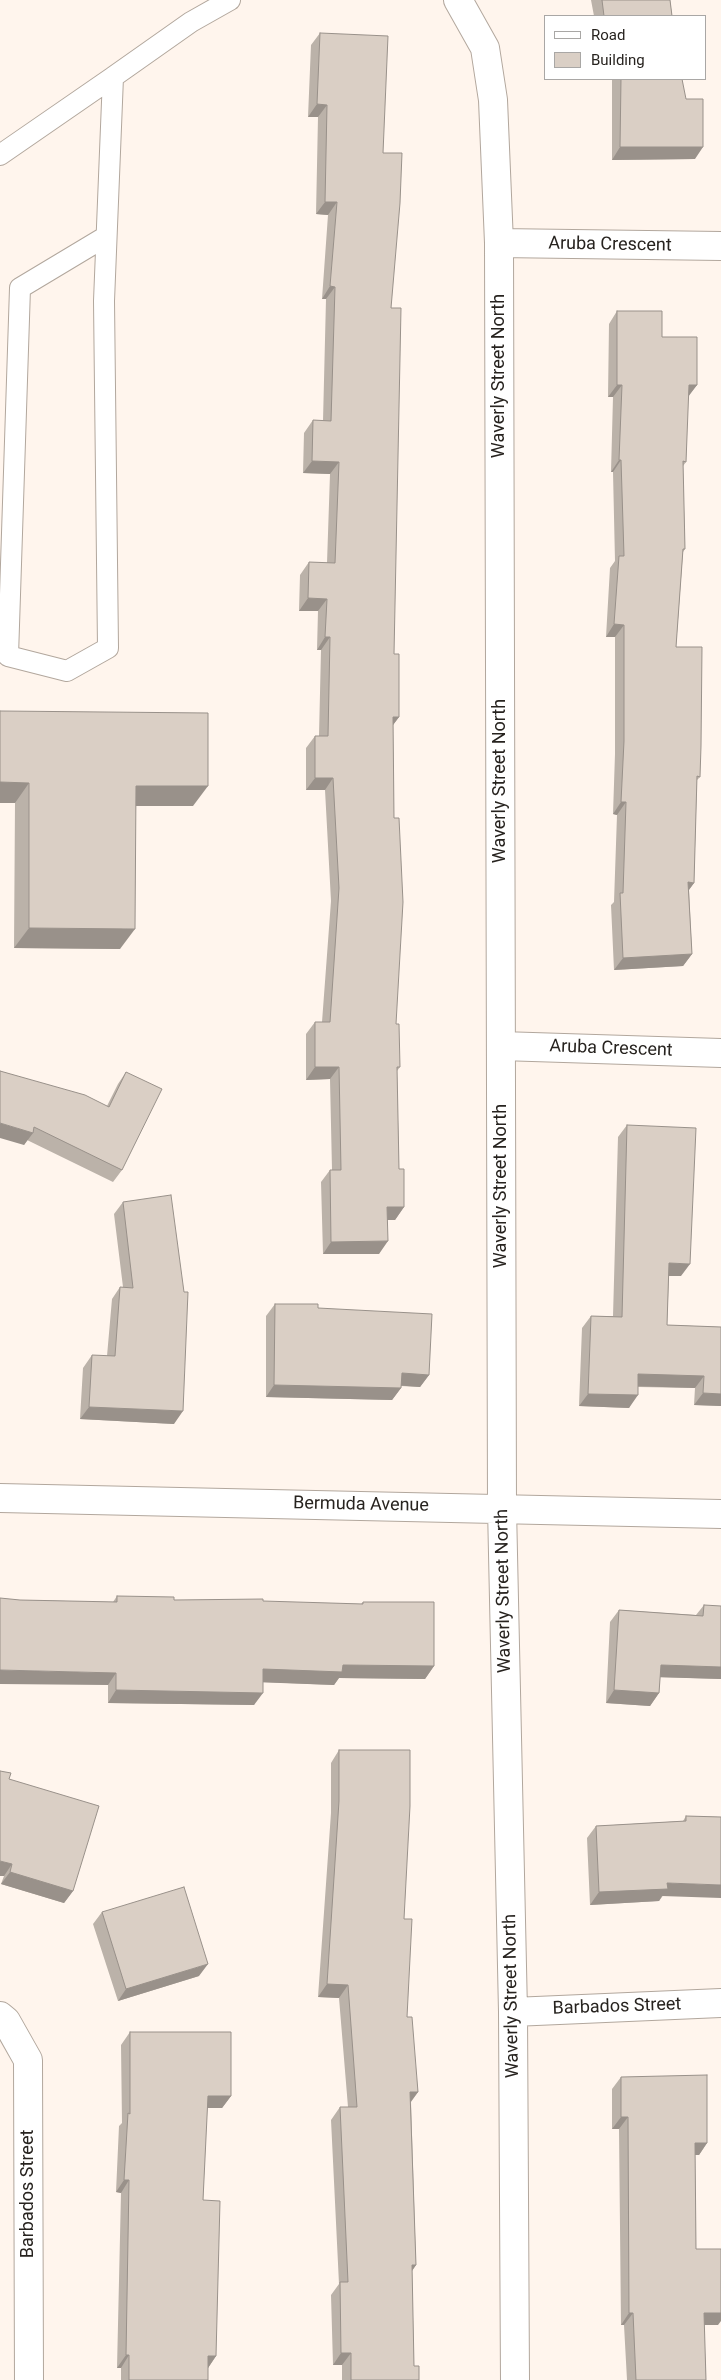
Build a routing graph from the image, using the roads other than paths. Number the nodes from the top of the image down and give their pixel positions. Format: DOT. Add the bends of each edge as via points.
graph roads {
  1 [pos="230,0"];
  2 [pos="458,0"];
  3 [pos="112,76"];
  4 [pos="0,155"];
  5 [pos="105,237"];
  6 [pos="499,243"];
  7 [pos="721,246"];
  8 [pos="501,1046"];
  9 [pos="721,1053"];
  10 [pos="0,1498"];
  11 [pos="502,1508"];
  12 [pos="721,1514"];
  13 [pos="721,2003"];
  14 [pos="513,2012"];
  15 [pos="0,2016"];
  16 [pos="29,2380"];
  17 [pos="515,2380"];
  1 -- 3 [label="lane" via="191,22"];
  2 -- 6 [label="street, Waverly Street North" via="485,48 493,100"];
  3 -- 4 [label="lane"];
  3 -- 5 [label="lane"];
  5 -- 5 [label="lane" via="108,648 67,670 8,656 20,288"];
  6 -- 7 [label="street, Aruba Crescent"];
  6 -- 8 [label="street, Waverly Street North"];
  8 -- 9 [label="street, Aruba Crescent"];
  8 -- 11 [label="street, Waverly Street North"];
  10 -- 11 [label="street, Bermuda Avenue"];
  11 -- 12 [label="street, Bermuda Avenue"];
  11 -- 14 [label="street, Waverly Street North"];
  13 -- 14 [label="street, Barbados Street"];
  14 -- 17 [label="street, Waverly Street North"];
  15 -- 16 [label="street, Barbados Street" via="28,2060"];
}
